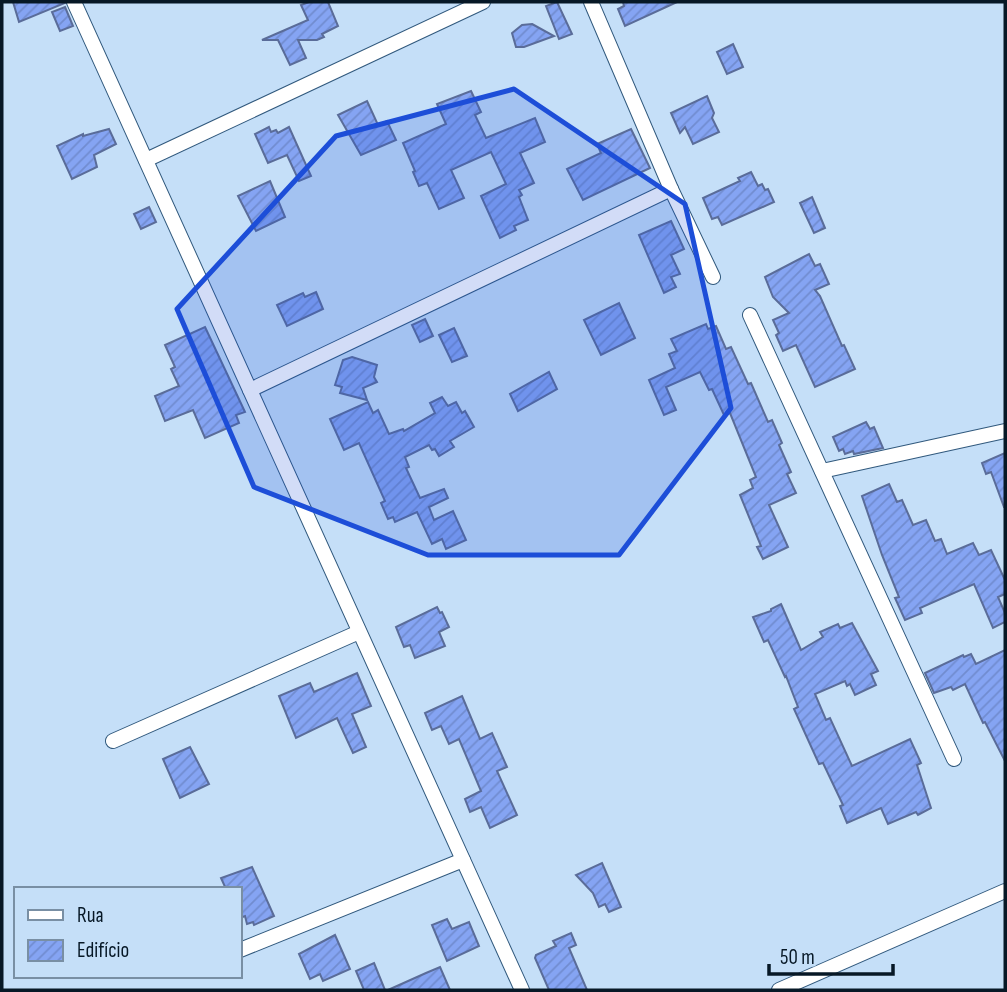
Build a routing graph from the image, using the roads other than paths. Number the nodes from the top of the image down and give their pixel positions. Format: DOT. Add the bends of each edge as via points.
graph roads {
  1 [pos="74,2"];
  2 [pos="484,2"];
  3 [pos="590,2"];
  4 [pos="146,160"];
  5 [pos="671,189"];
  6 [pos="713,277"];
  7 [pos="750,315"];
  8 [pos="250,390"];
  9 [pos="1005,431"];
  10 [pos="822,471"];
  11 [pos="359,632"];
  12 [pos="113,741"];
  13 [pos="954,760"];
  14 [pos="463,860"];
  15 [pos="1005,891"];
  16 [pos="242,949"];
  17 [pos="522,990"];
  18 [pos="779,990"];
  1 -- 4 [label="street"];
  2 -- 4 [label="street"];
  3 -- 5 [label="street"];
  4 -- 8 [label="street"];
  5 -- 6 [label="street"];
  5 -- 8 [label="street"];
  7 -- 10 [label="street"];
  8 -- 11 [label="street"];
  9 -- 10 [label="street"];
  10 -- 13 [label="street"];
  11 -- 12 [label="street"];
  11 -- 14 [label="street"];
  14 -- 16 [label="street"];
  14 -- 17 [label="street"];
  15 -- 18 [label="street"];
}
